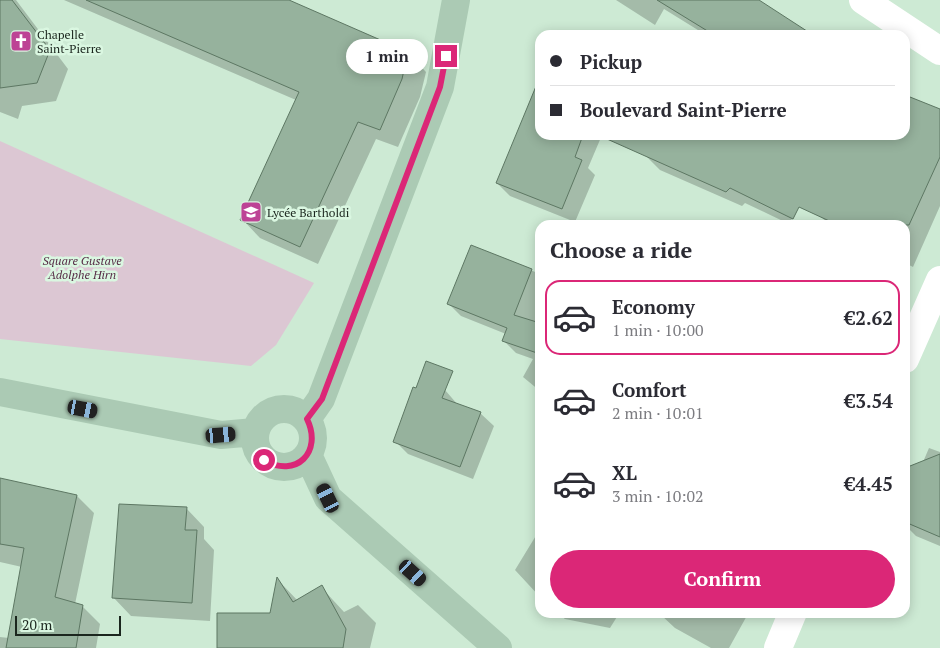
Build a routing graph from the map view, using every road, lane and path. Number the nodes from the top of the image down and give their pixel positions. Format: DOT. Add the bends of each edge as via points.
graph roads {
  1 [pos="456,0"];
  2 [pos="863,0"];
  3 [pos="908,30"];
  4 [pos="910,31"];
  5 [pos="940,51"];
  6 [pos="940,280"];
  7 [pos="910,348"];
  8 [pos="0,392"];
  9 [pos="307,419"];
  10 [pos="255,432"];
  11 [pos="308,455"];
  12 [pos="790,618"];
  13 [pos="498,648"];
  14 [pos="778,648"];
  1 -- 9 [label="street" via="440,87 322,399"];
  2 -- 3 [label="street"];
  4 -- 5 [label="street"];
  6 -- 7 [label="street"];
  8 -- 10 [label="street" via="221,435"];
  9 -- 10 [label="street" via="291,409 272,410 258,423"];
  9 -- 11 [label="street" via="312,437"];
  10 -- 11 [label="street" via="258,451 273,465 292,466"];
  11 -- 13 [label="street" via="328,498"];
  12 -- 14 [label="street"];
}
